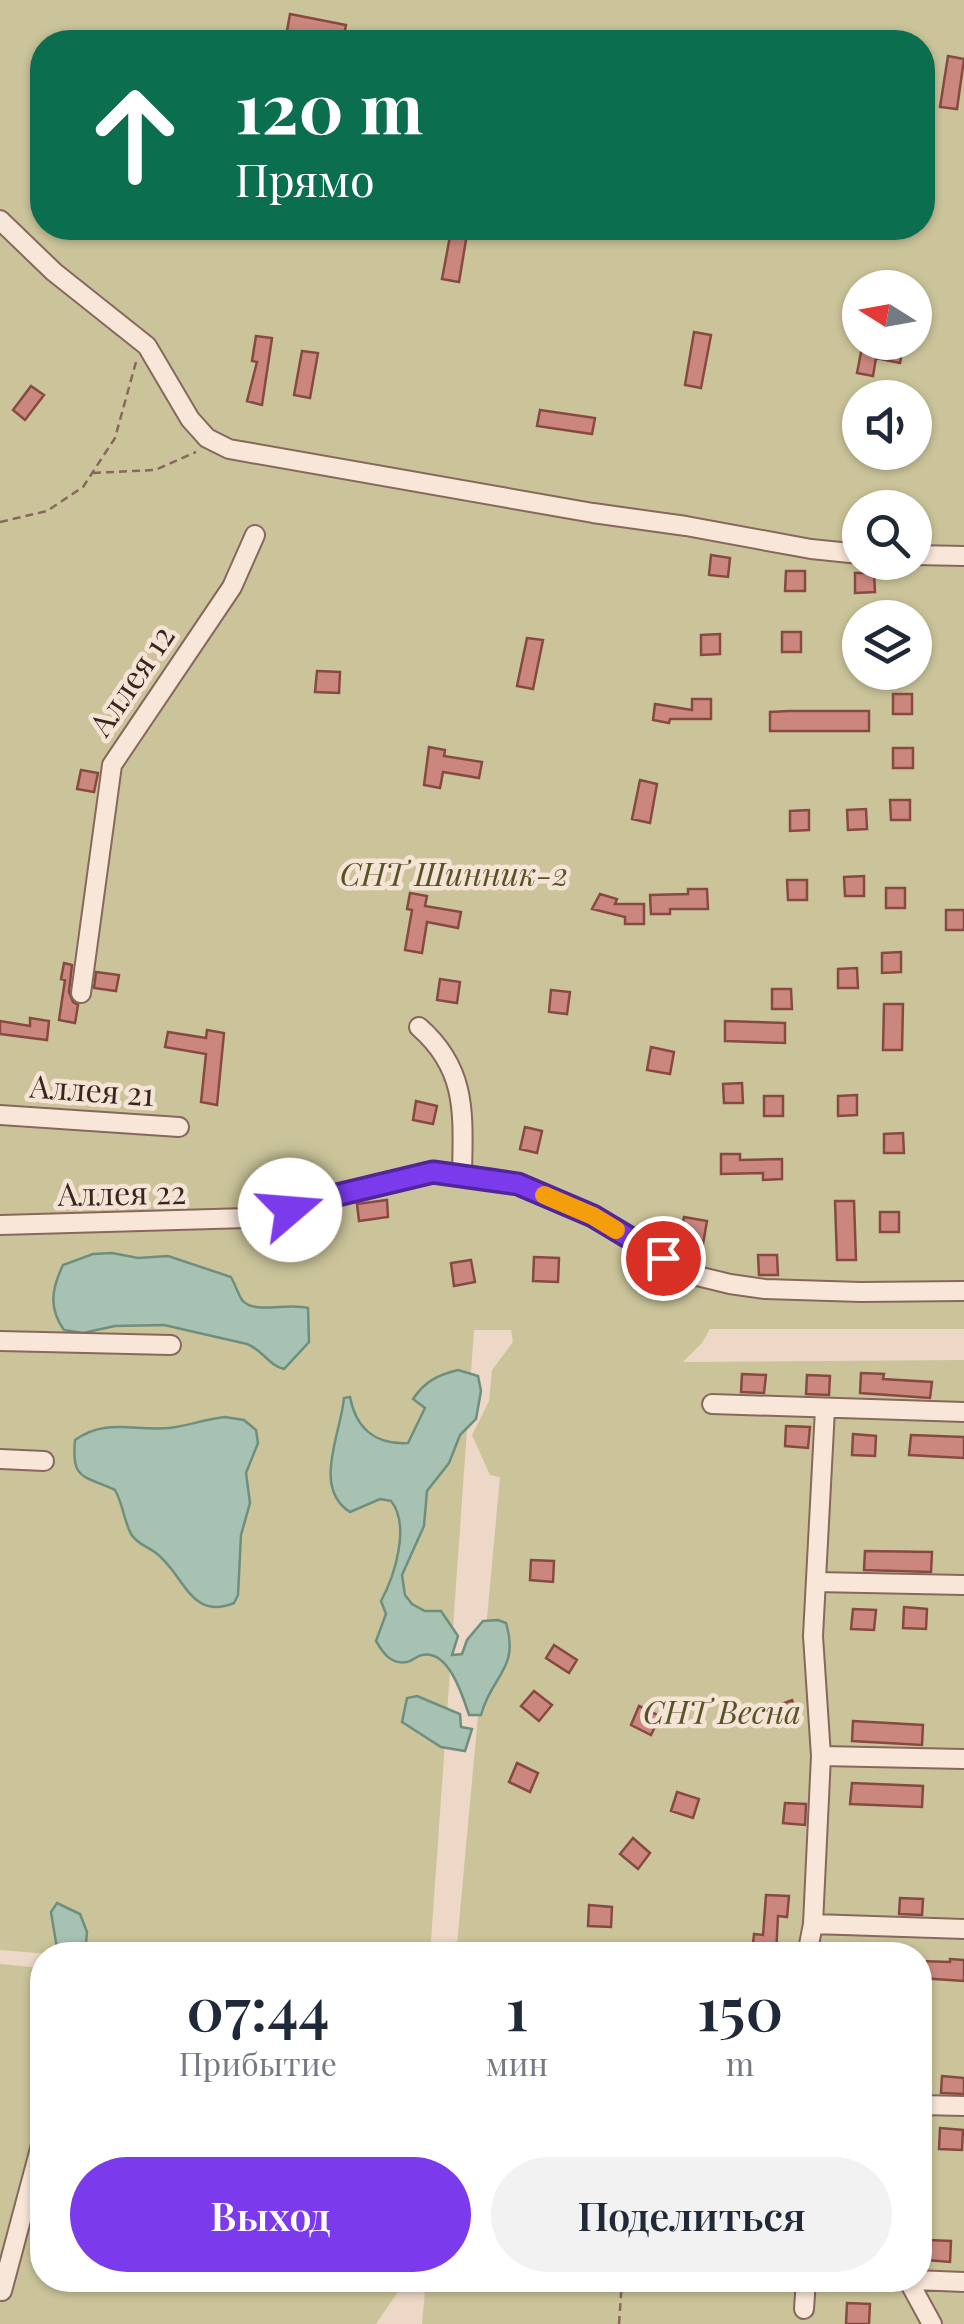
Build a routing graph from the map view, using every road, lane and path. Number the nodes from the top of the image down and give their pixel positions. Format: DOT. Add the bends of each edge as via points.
graph roads {
  1 [pos="0,220"];
  2 [pos="136,336"];
  3 [pos="216,442"];
  4 [pos="92,473"];
  5 [pos="0,522"];
  6 [pos="255,535"];
  7 [pos="842,553"];
  8 [pos="932,555"];
  9 [pos="964,556"];
  10 [pos="81,993"];
  11 [pos="418,1027"];
  12 [pos="0,1114"];
  13 [pos="179,1127"];
  14 [pos="462,1176"];
  15 [pos="0,1226"];
  16 [pos="964,1291"];
  17 [pos="0,1340"];
  18 [pos="171,1345"];
  19 [pos="712,1404"];
  20 [pos="825,1409"];
  21 [pos="964,1412"];
  22 [pos="0,1458"];
  23 [pos="44,1461"];
  24 [pos="816,1582"];
  25 [pos="964,1584"];
  26 [pos="821,1756"];
  27 [pos="964,1759"];
  28 [pos="814,1924"];
  29 [pos="964,1929"];
  30 [pos="811,1942"];
  31 [pos="932,2105"];
  32 [pos="964,2106"];
  33 [pos="30,2185"];
  34 [pos="932,2281"];
  35 [pos="964,2282"];
  36 [pos="2,2291"];
  37 [pos="621,2292"];
  38 [pos="805,2292"];
  39 [pos="917,2292"];
  40 [pos="804,2309"];
  41 [pos="619,2324"];
  42 [pos="932,2324"];
  1 -- 2 [label="street"];
  2 -- 3 [label="street" via="190,420"];
  2 -- 4 [label="path" via="115,438"];
  3 -- 4 [label="path" via="155,470"];
  3 -- 7 [label="street" via="482,495"];
  4 -- 5 [label="path" via="47,511"];
  6 -- 10 [label="street, Аллея 12" via="232,586 112,765"];
  8 -- 9 [label="street"];
  11 -- 14 [label="street" via="440,1046 457,1077"];
  12 -- 13 [label="street, Аллея 21"];
  14 -- 15 [label="street, Аллея 22" via="433,1172 248,1218"];
  14 -- 16 [label="street, Аллея 22" via="518,1184 593,1216 689,1274 730,1284"];
  17 -- 18 [label="street"];
  19 -- 20 [label="street"];
  20 -- 21 [label="street"];
  20 -- 24 [label="street"];
  22 -- 23 [label="street"];
  24 -- 25 [label="street"];
  24 -- 26 [label="street"];
  26 -- 27 [label="street"];
  26 -- 28 [label="street"];
  28 -- 29 [label="street"];
  28 -- 30 [label="street"];
  31 -- 32 [label="street"];
  33 -- 36 [label="street"];
  34 -- 35 [label="street"];
  37 -- 41 [label="path"];
  38 -- 40 [label="street"];
  39 -- 42 [label="street"];
}
